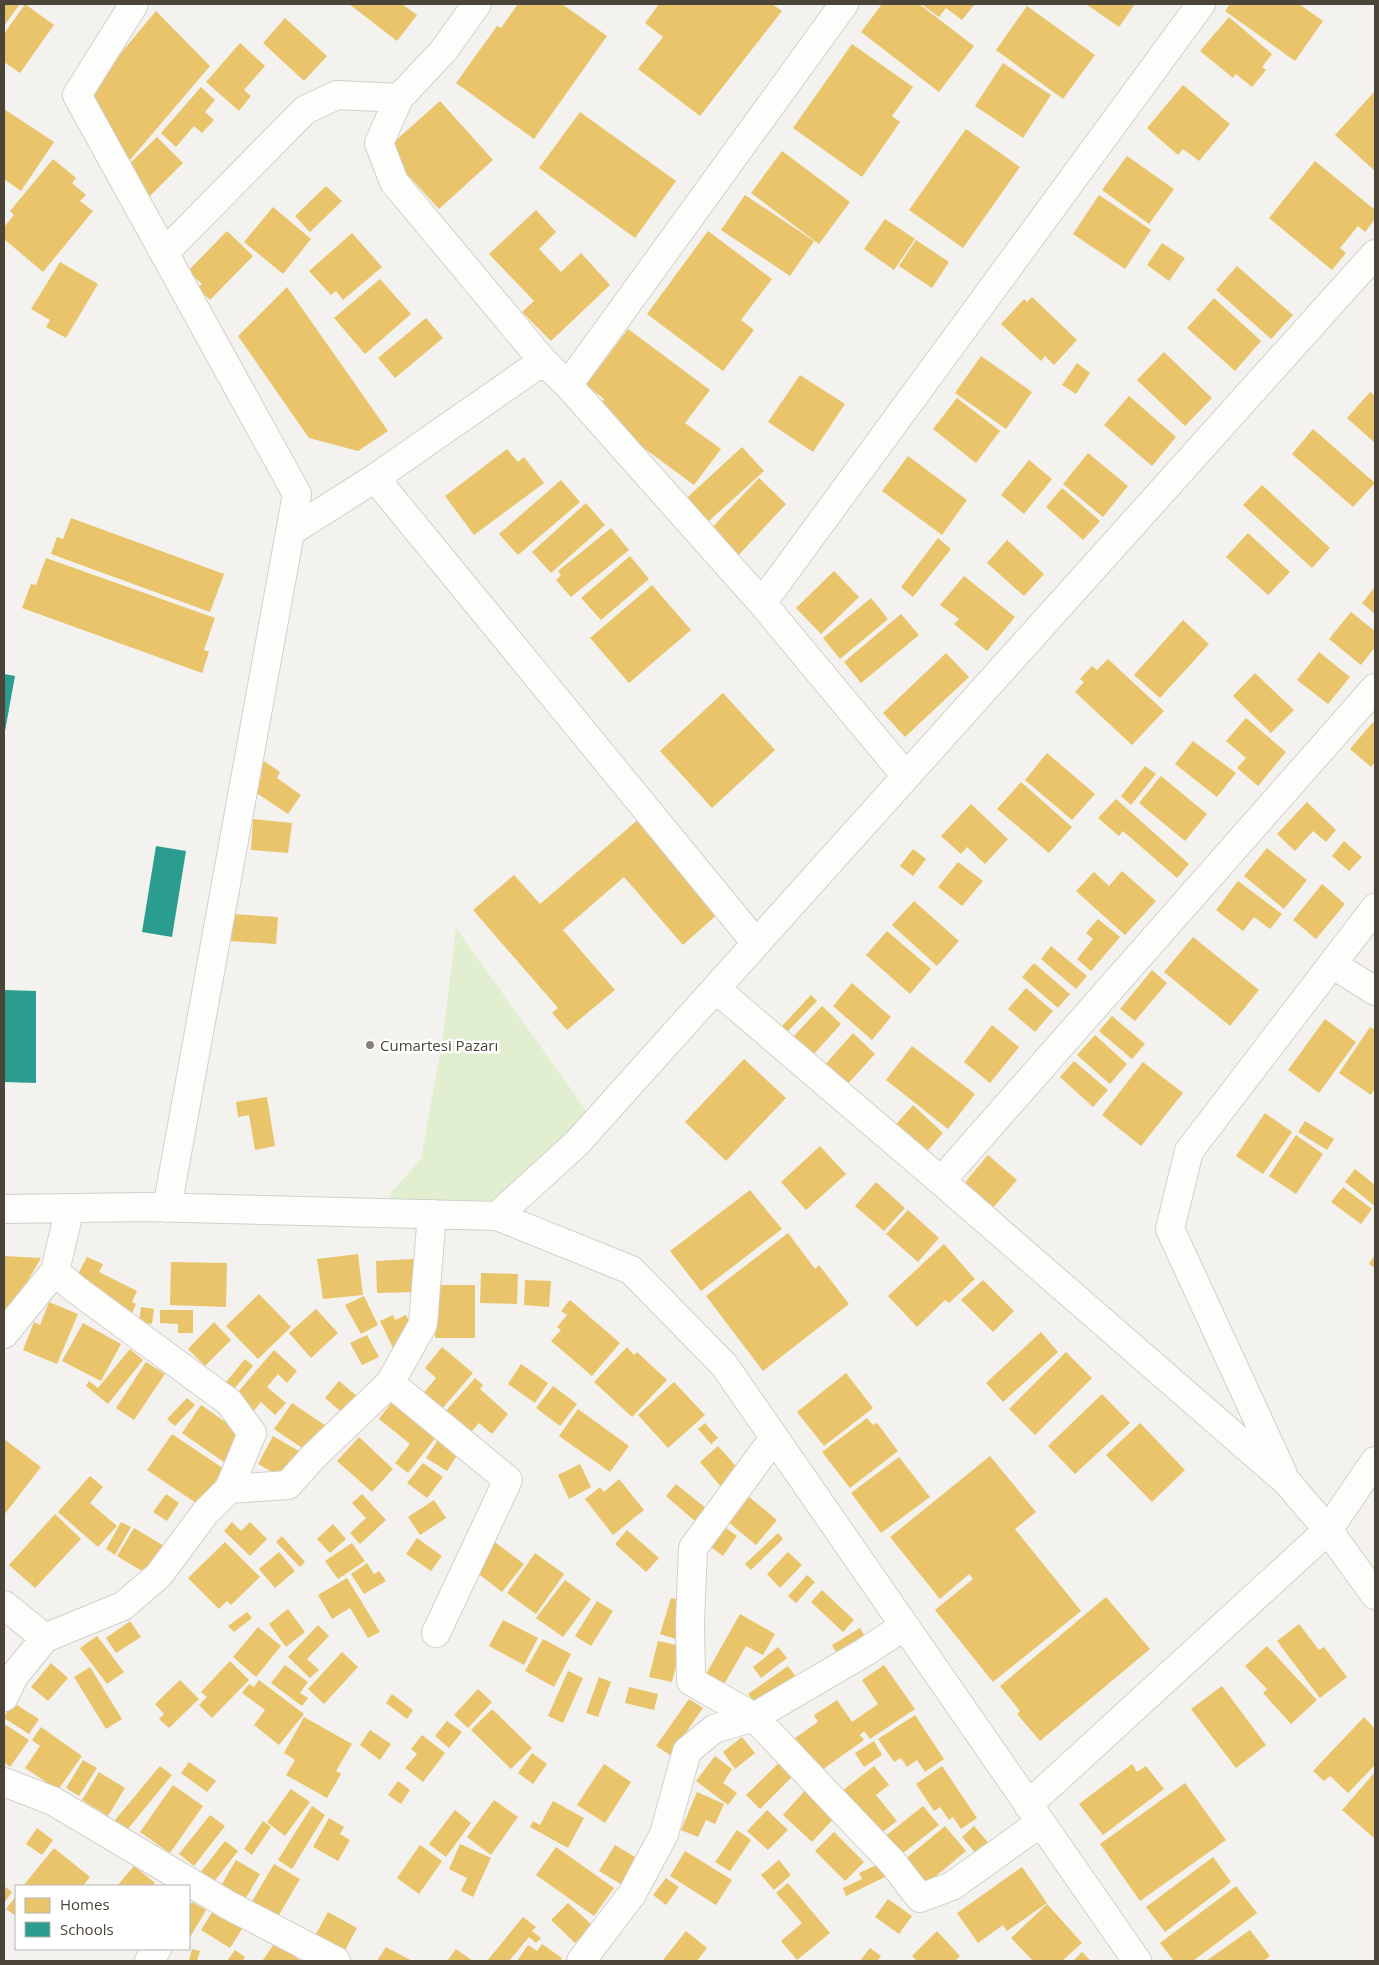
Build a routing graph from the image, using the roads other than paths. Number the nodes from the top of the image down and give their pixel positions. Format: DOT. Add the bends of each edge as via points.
graph roads {
  1 [pos="134,4"];
  2 [pos="477,4"];
  3 [pos="844,4"];
  4 [pos="1201,4"];
  5 [pos="399,98"];
  6 [pos="164,253"];
  7 [pos="1375,254"];
  8 [pos="543,361"];
  9 [pos="568,385"];
  10 [pos="375,478"];
  11 [pos="290,532"];
  12 [pos="762,603"];
  13 [pos="1375,688"];
  14 [pos="906,776"];
  15 [pos="1375,908"];
  16 [pos="756,943"];
  17 [pos="1332,964"];
  18 [pos="716,989"];
  19 [pos="1375,990"];
  20 [pos="942,1181"];
  21 [pos="70,1208"];
  22 [pos="167,1208"];
  23 [pos="4,1209"];
  24 [pos="432,1214"];
  25 [pos="497,1216"];
  26 [pos="55,1271"];
  27 [pos="4,1334"];
  28 [pos="390,1383"];
  29 [pos="774,1438"];
  30 [pos="1375,1460"];
  31 [pos="1286,1482"];
  32 [pos="230,1489"];
  33 [pos="1328,1530"];
  34 [pos="1375,1595"];
  35 [pos="4,1605"];
  36 [pos="904,1626"];
  37 [pos="436,1633"];
  38 [pos="45,1638"];
  39 [pos="4,1697"];
  40 [pos="754,1717"];
  41 [pos="4,1782"];
  42 [pos="1034,1814"];
  43 [pos="182,1885"];
  44 [pos="193,1892"];
  45 [pos="156,1950"];
  46 [pos="149,1961"];
  47 [pos="336,1961"];
  48 [pos="580,1961"];
  49 [pos="1137,1961"];
  1 -- 6 [label="street" via="77,95"];
  2 -- 5 [label="street" via="444,50"];
  3 -- 9 [label="street"];
  4 -- 12 [label="street"];
  5 -- 6 [label="street" via="337,95 305,110"];
  5 -- 8 [label="street" via="379,143 394,182"];
  6 -- 11 [label="street" via="297,494"];
  7 -- 14 [label="street"];
  8 -- 9 [label="street"];
  8 -- 10 [label="street"];
  9 -- 12 [label="street"];
  10 -- 11 [label="street"];
  10 -- 16 [label="street"];
  11 -- 22 [label="street"];
  12 -- 14 [label="street"];
  13 -- 20 [label="street"];
  14 -- 16 [label="street"];
  15 -- 17 [label="street"];
  16 -- 18 [label="street"];
  17 -- 19 [label="street"];
  17 -- 31 [label="street" via="1189,1151 1170,1228"];
  18 -- 20 [label="street"];
  18 -- 25 [label="street" via="577,1143"];
  20 -- 31 [label="street"];
  21 -- 22 [label="street"];
  21 -- 23 [label="street"];
  21 -- 26 [label="street"];
  22 -- 24 [label="street"];
  24 -- 25 [label="street"];
  24 -- 28 [label="street" via="423,1324"];
  25 -- 29 [label="street" via="631,1270 724,1365"];
  26 -- 27 [label="street"];
  26 -- 32 [label="street" via="229,1402 252,1433"];
  28 -- 32 [label="street" via="288,1485"];
  28 -- 37 [label="street" via="508,1480"];
  29 -- 36 [label="street"];
  29 -- 40 [label="street" via="693,1548 692,1681"];
  30 -- 33 [label="street"];
  31 -- 33 [label="street"];
  32 -- 38 [label="street" via="205,1513 159,1575 123,1606"];
  33 -- 34 [label="street"];
  33 -- 42 [label="street"];
  35 -- 38 [label="street"];
  36 -- 40 [label="street" via="866,1652"];
  36 -- 42 [label="street"];
  38 -- 39 [label="street" via="14,1676"];
  40 -- 42 [label="street" via="893,1863 920,1898 952,1886"];
  40 -- 48 [label="street" via="714,1729 687,1750 664,1834 632,1894"];
  41 -- 43 [label="street" via="53,1801"];
  42 -- 49 [label="street"];
  44 -- 47 [label="street" via="228,1905"];
  45 -- 46 [label="street"];
}
